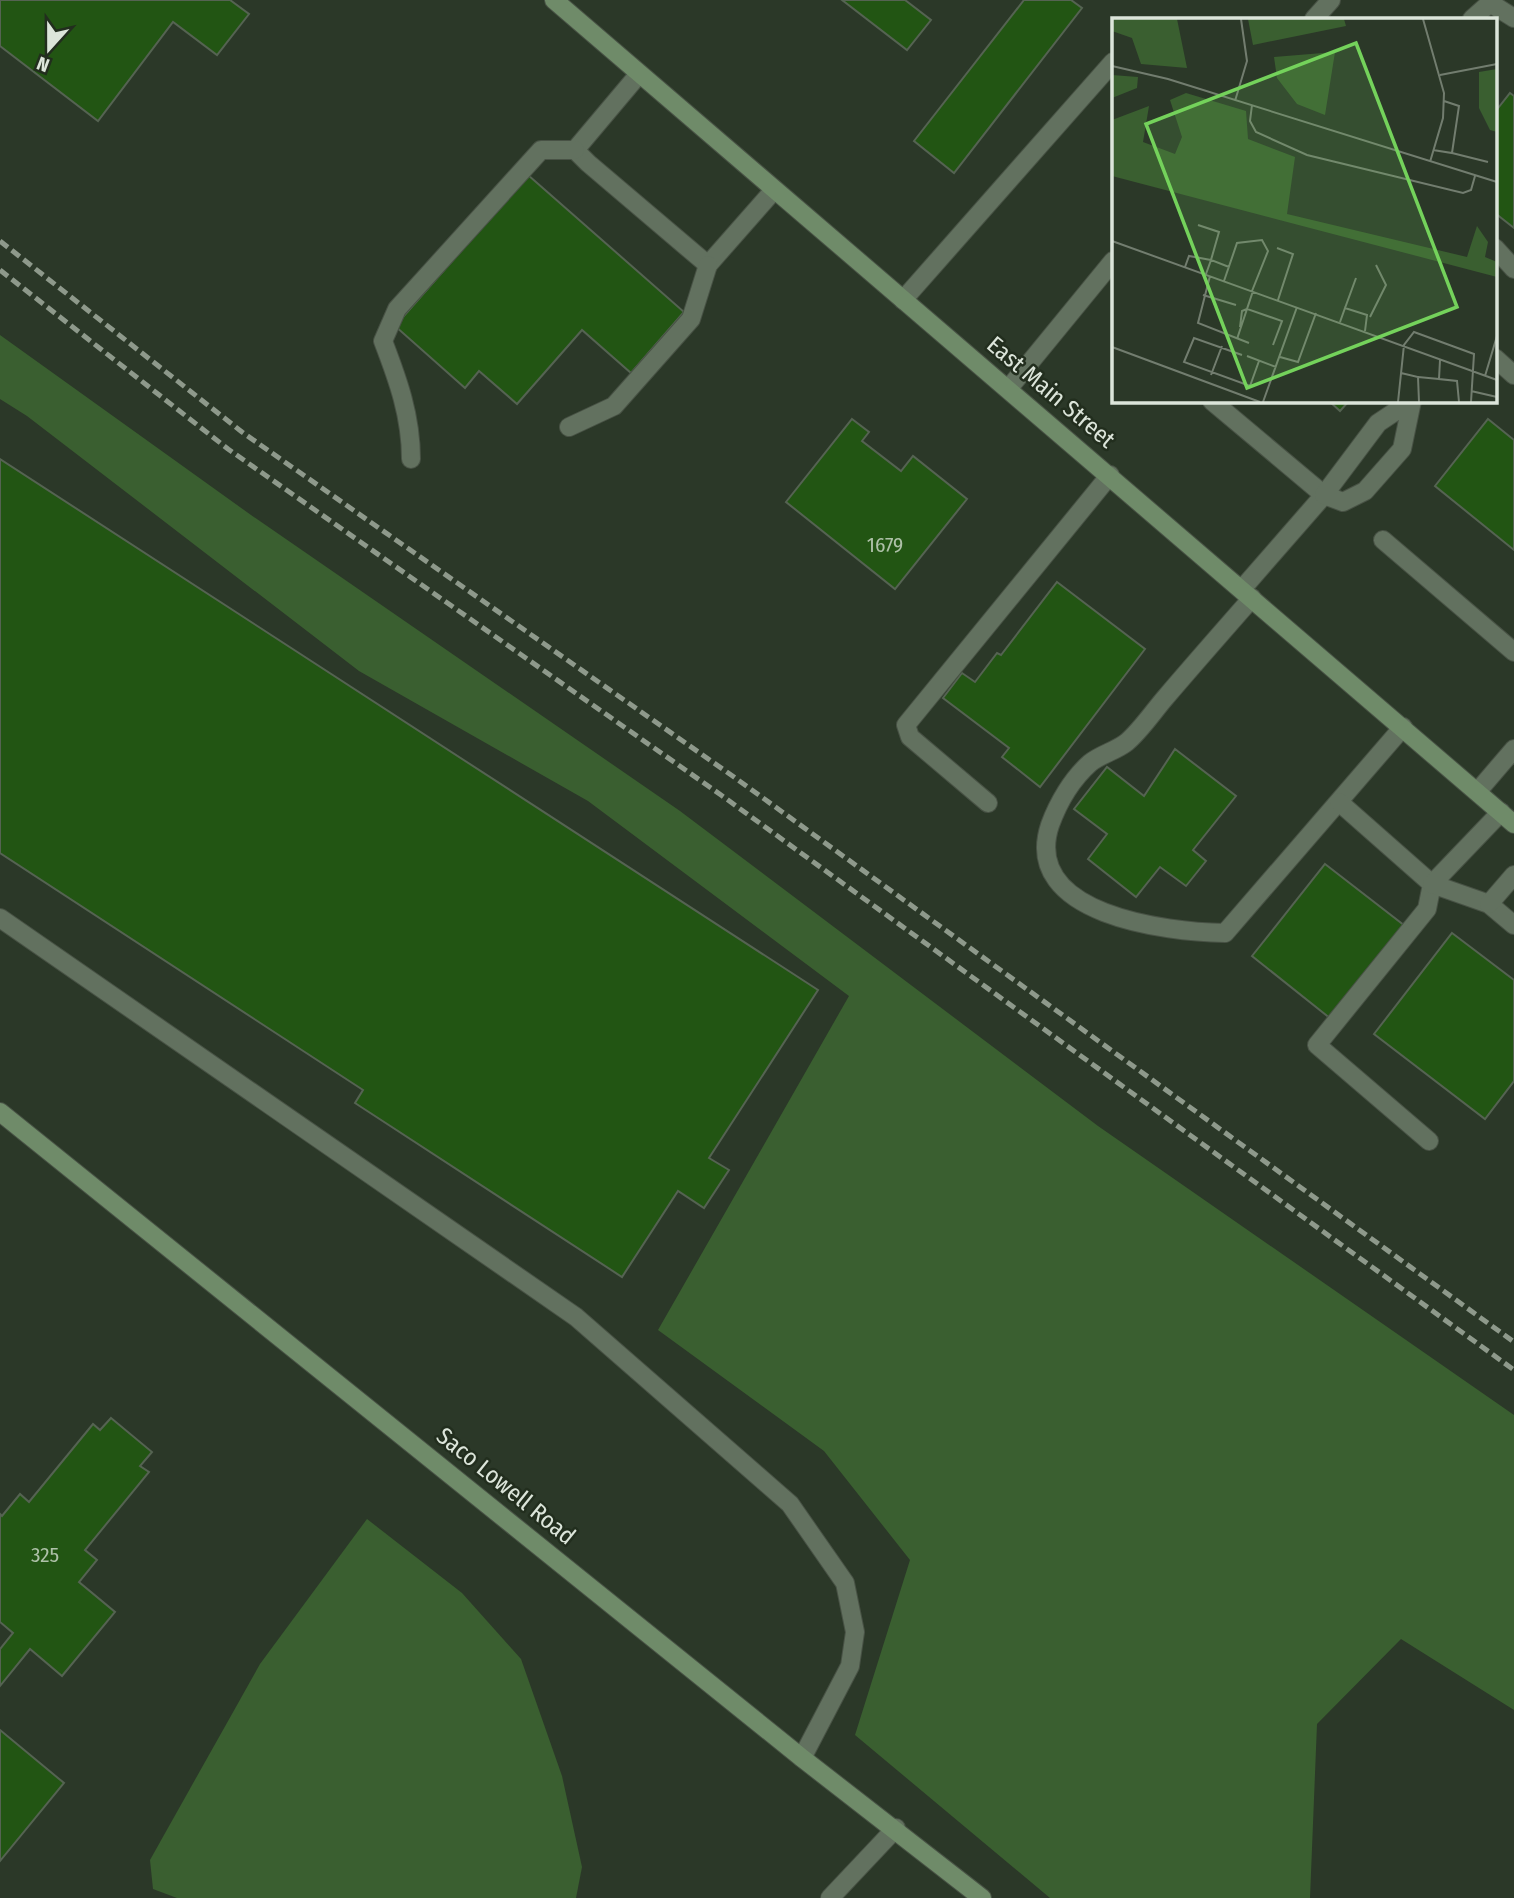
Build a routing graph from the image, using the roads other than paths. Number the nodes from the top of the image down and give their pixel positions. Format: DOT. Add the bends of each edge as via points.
graph roads {
  1 [pos="554,0"];
  2 [pos="1331,0"];
  3 [pos="1507,9"];
  4 [pos="1315,18"];
  5 [pos="1473,18"];
  6 [pos="1112,63"];
  7 [pos="639,74"];
  8 [pos="575,149"];
  9 [pos="774,190"];
  10 [pos="1496,249"];
  11 [pos="1112,262"];
  12 [pos="708,265"];
  13 [pos="1514,269"];
  14 [pos="903,299"];
  15 [pos="1496,359"];
  16 [pos="1514,375"];
  17 [pos="1009,388"];
  18 [pos="1213,402"];
  19 [pos="1410,402"];
  20 [pos="1412,402"];
  21 [pos="569,427"];
  22 [pos="411,459"];
  23 [pos="1110,475"];
  24 [pos="1324,495"];
  25 [pos="1383,540"];
  26 [pos="1247,593"];
  27 [pos="1514,652"];
  28 [pos="1404,727"];
  29 [pos="1514,749"];
  30 [pos="1478,791"];
  31 [pos="1339,802"];
  32 [pos="988,803"];
  33 [pos="1507,818"];
  34 [pos="1514,875"];
  35 [pos="1432,884"];
  36 [pos="1489,904"];
  37 [pos="0,918"];
  38 [pos="1514,925"];
  39 [pos="0,1112"];
  40 [pos="1429,1141"];
  41 [pos="802,1758"];
  42 [pos="896,1828"];
  43 [pos="830,1898"];
  44 [pos="982,1898"];
  1 -- 7 [label="main road, East Main Street"];
  2 -- 4 [label="street"];
  3 -- 5 [label="street" via="1490,3"];
  6 -- 14 [label="street"];
  7 -- 8 [label="street"];
  7 -- 9 [label="main road, East Main Street"];
  8 -- 12 [label="street"];
  8 -- 22 [label="street" via="541,150 397,309 383,341 401,388 411,433"];
  9 -- 12 [label="street"];
  9 -- 14 [label="main road, East Main Street"];
  10 -- 13 [label="street"];
  11 -- 17 [label="street"];
  12 -- 21 [label="street" via="691,319 614,406"];
  14 -- 17 [label="main road, East Main Street"];
  15 -- 16 [label="street"];
  17 -- 23 [label="main road, East Main Street"];
  18 -- 24 [label="street"];
  19 -- 24 [label="street" via="1378,423"];
  20 -- 24 [label="street" via="1402,449 1365,491 1343,502"];
  23 -- 26 [label="main road, East Main Street"];
  23 -- 32 [label="street" via="906,725 909,737"];
  24 -- 26 [label="street"];
  25 -- 27 [label="street"];
  26 -- 28 [label="main road, East Main Street"];
  26 -- 31 [label="street" via="1126,743 1090,763 1057,805 1047,836 1049,868 1064,890 1107,912 1174,929 1225,933"];
  28 -- 30 [label="main road, East Main Street"];
  28 -- 31 [label="street"];
  29 -- 30 [label="street"];
  30 -- 33 [label="main road, East Main Street"];
  31 -- 35 [label="street"];
  33 -- 35 [label="street"];
  34 -- 36 [label="street"];
  35 -- 36 [label="street"];
  35 -- 40 [label="street" via="1427,909 1317,1045"];
  36 -- 38 [label="street"];
  37 -- 41 [label="street" via="576,1317 790,1504 845,1583 855,1632 850,1666"];
  39 -- 41 [label="main road, Saco Lowell Road"];
  41 -- 42 [label="main road, Saco Lowell Road"];
  42 -- 43 [label="street"];
  42 -- 44 [label="main road, Saco Lowell Road"];
}
